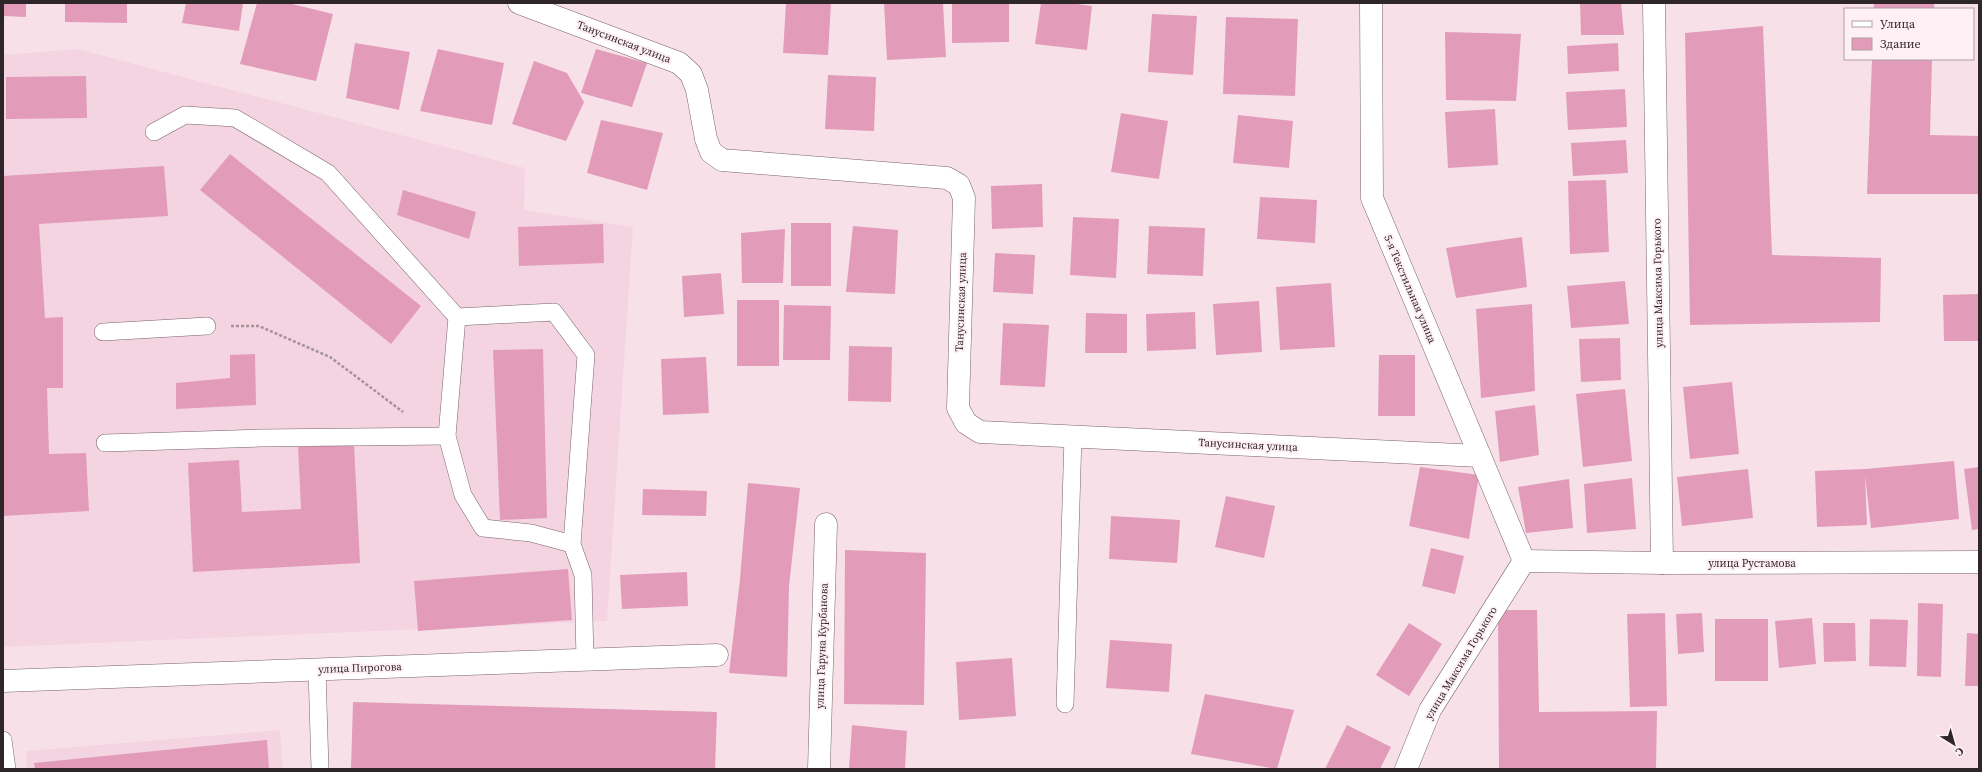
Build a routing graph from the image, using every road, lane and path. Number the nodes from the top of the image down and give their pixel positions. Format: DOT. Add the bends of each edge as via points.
graph roads {
  1 [pos="518,3"];
  2 [pos="1371,3"];
  3 [pos="1654,3"];
  4 [pos="154,132"];
  5 [pos="457,317"];
  6 [pos="207,326"];
  7 [pos="103,332"];
  8 [pos="440,436"];
  9 [pos="1073,436"];
  10 [pos="105,443"];
  11 [pos="1480,456"];
  12 [pos="826,524"];
  13 [pos="572,544"];
  14 [pos="1524,561"];
  15 [pos="1979,562"];
  16 [pos="1662,563"];
  17 [pos="717,655"];
  18 [pos="585,660"];
  19 [pos="317,670"];
  20 [pos="3,681"];
  21 [pos="1065,704"];
  22 [pos="3,740"];
  23 [pos="7,769"];
  24 [pos="320,769"];
  25 [pos="819,769"];
  26 [pos="1406,769"];
  1 -- 9 [label="street, Танусинская улица" via="679,63 691,74 698,90 706,139 711,152 722,160 947,178 959,185 964,198 958,408 966,423 980,432"];
  2 -- 11 [label="street, 5-я Текстильная улица" via="1372,198"];
  3 -- 16 [label="street, улица Максима Горького"];
  4 -- 5 [label="lane" via="185,115 235,118 328,173"];
  5 -- 8 [label="lane"];
  5 -- 13 [label="lane" via="554,312 586,355"];
  6 -- 7 [label="lane"];
  6 -- 8 [label="path" via="259,326 330,357"];
  8 -- 10 [label="lane"];
  8 -- 13 [label="lane" via="463,495 483,528 531,533"];
  9 -- 11 [label="street, Танусинская улица"];
  9 -- 21 [label="lane"];
  11 -- 14 [label="street, 5-я Текстильная улица"];
  12 -- 25 [label="street, улица Гаруна Курбанова"];
  13 -- 18 [label="lane" via="583,575"];
  14 -- 16 [label="street, улица Рустамова"];
  14 -- 26 [label="street, улица Максима Горького" via="1430,710"];
  15 -- 16 [label="street, улица Рустамова"];
  17 -- 18 [label="street, улица Пирогова"];
  18 -- 19 [label="street, улица Пирогова"];
  19 -- 20 [label="street, улица Пирогова"];
  19 -- 24 [label="lane"];
  22 -- 23 [label="lane"];
}
